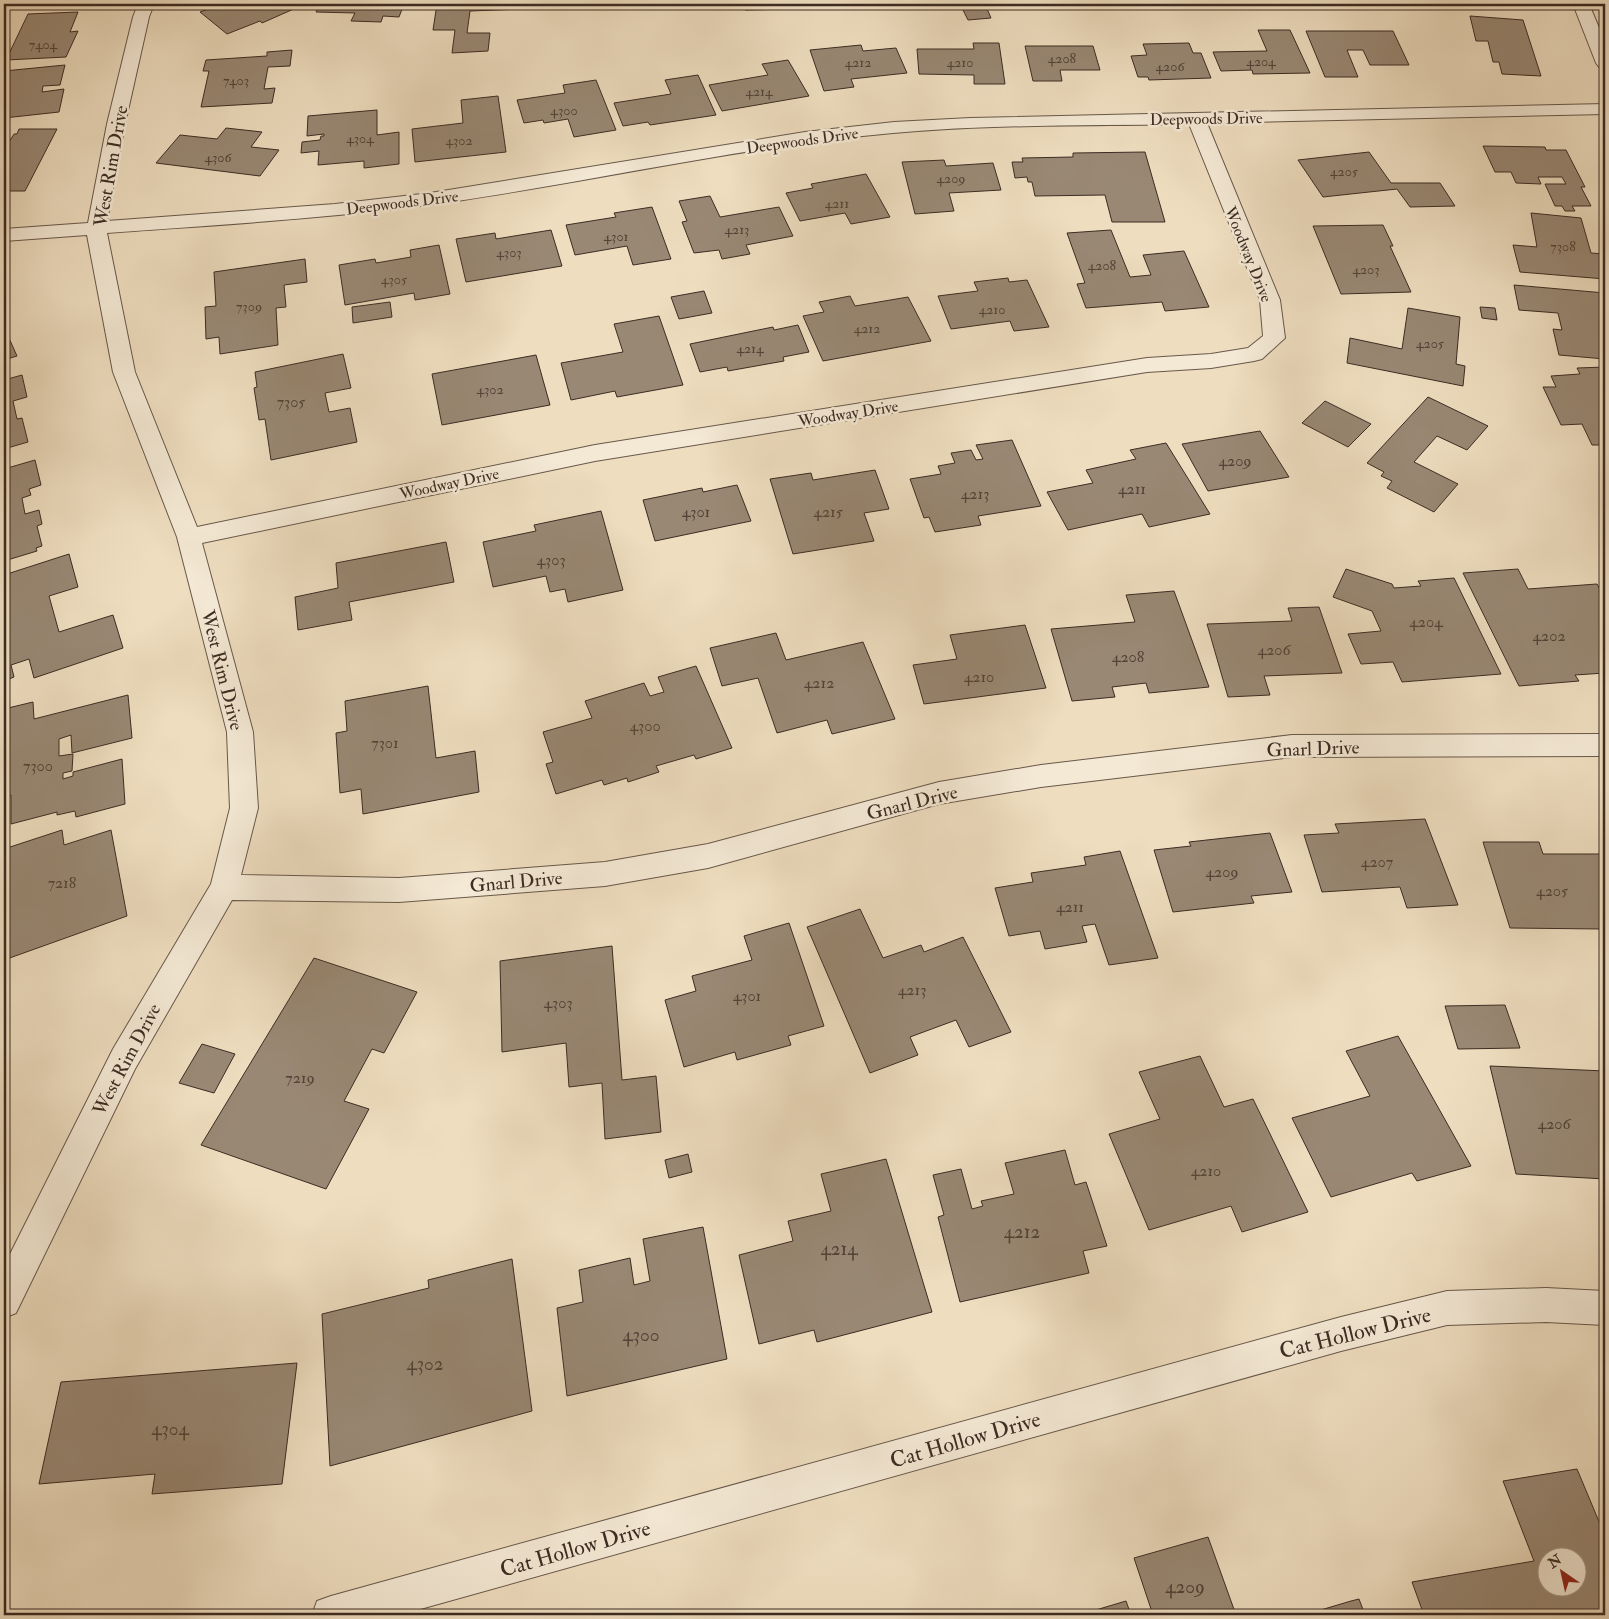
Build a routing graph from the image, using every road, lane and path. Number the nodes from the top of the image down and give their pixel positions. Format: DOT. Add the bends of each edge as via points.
graph roads {
  1 [pos="146,4"];
  2 [pos="1581,4"];
  3 [pos="1605,63"];
  4 [pos="1605,109"];
  5 [pos="1196,119"];
  6 [pos="96,230"];
  7 [pos="4,235"];
  8 [pos="190,536"];
  9 [pos="1605,745"];
  10 [pos="224,887"];
  11 [pos="4,1301"];
  12 [pos="1605,1308"];
  13 [pos="331,1615"];
  1 -- 6 [label="street, West Rim Drive" via="116,124"];
  2 -- 3 [label="street"];
  4 -- 5 [label="street, Deepwoods Drive"];
  5 -- 6 [label="street, Deepwoods Drive" via="894,127 805,138 430,199"];
  5 -- 8 [label="street, Woodway Drive" via="1270,300 1274,338 1254,354 1211,361 1147,365 595,453"];
  6 -- 7 [label="street, Deepwoods Drive"];
  6 -- 8 [label="street, West Rim Drive" via="124,372"];
  8 -- 10 [label="street, West Rim Drive" via="240,732 244,808"];
  9 -- 10 [label="street, Gnarl Drive" via="1292,746 1041,776 939,793 708,856 605,874 399,890"];
  10 -- 11 [label="street, West Rim Drive" via="124,1059"];
  12 -- 13 [label="street, Cat Hollow Drive" via="1546,1305 1447,1308 1312,1342"];
}
